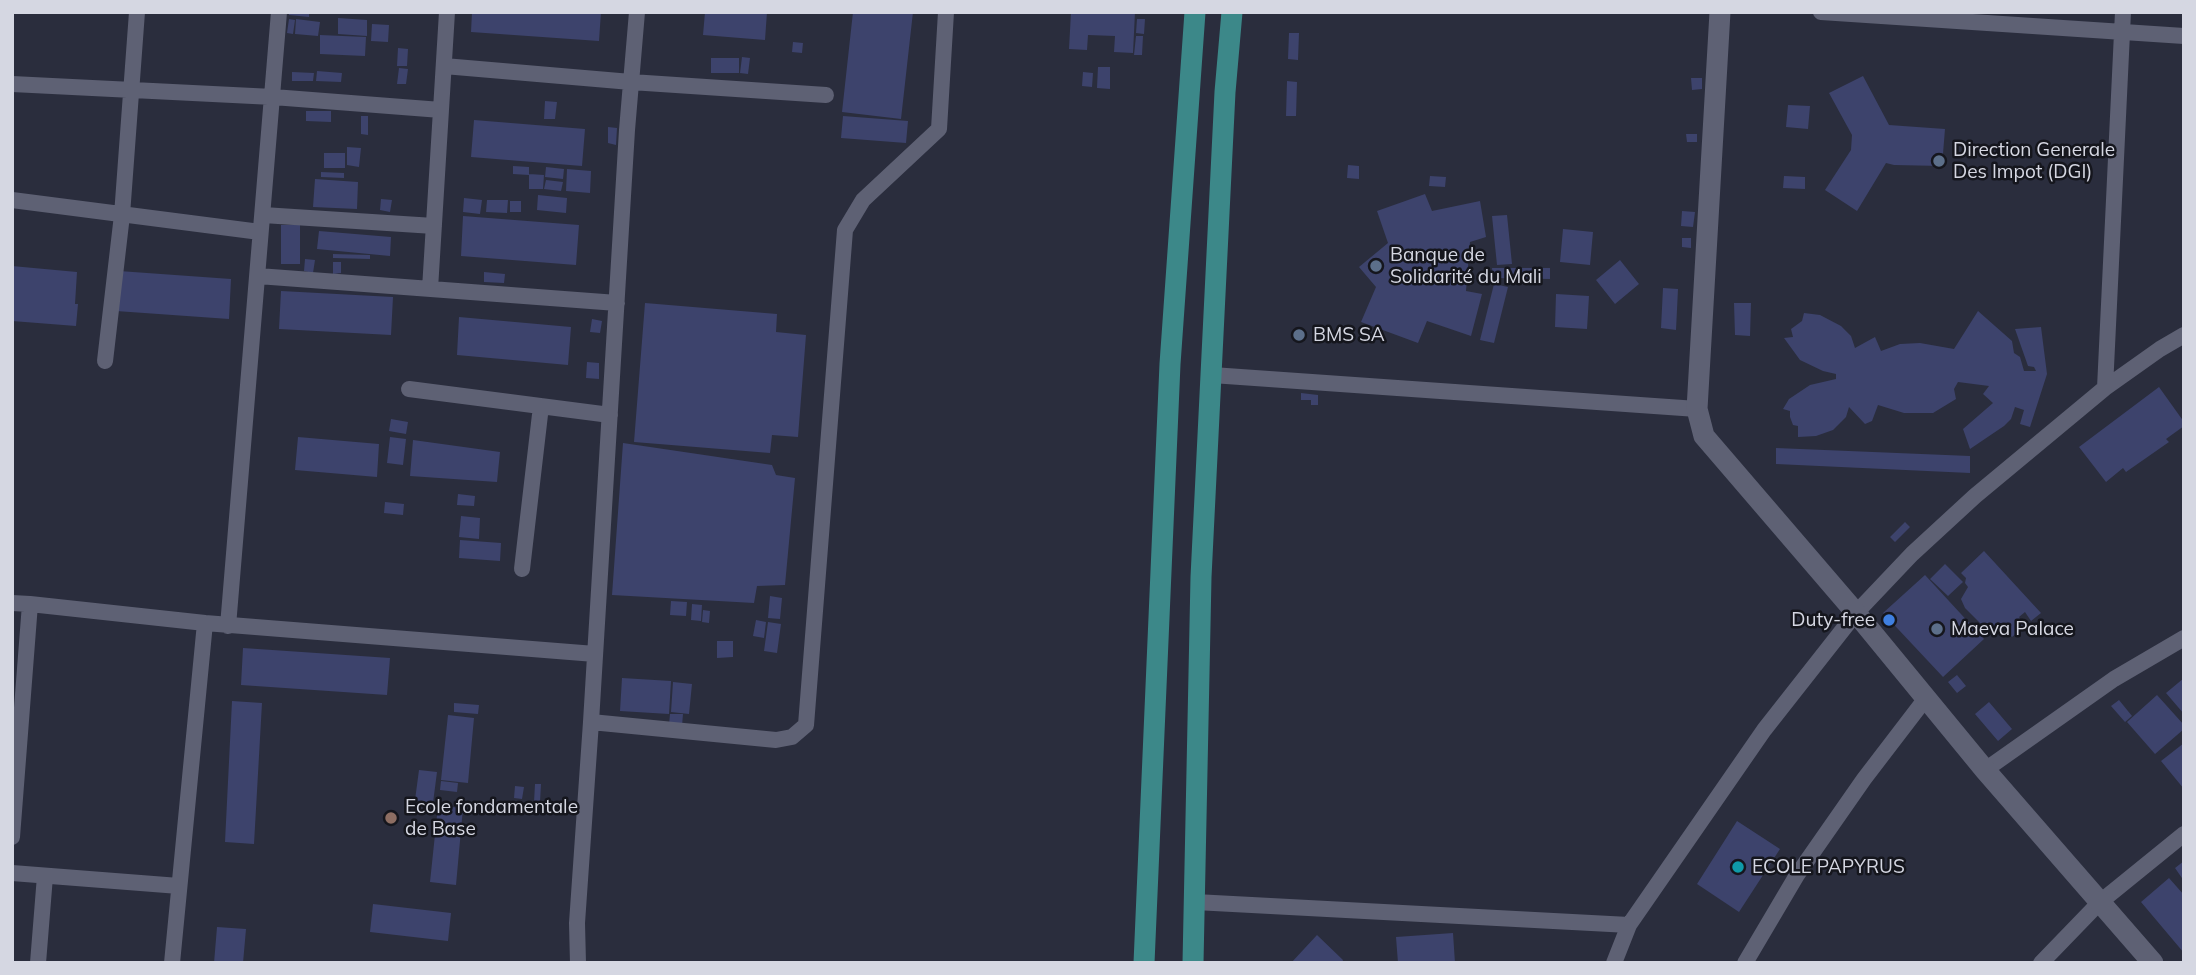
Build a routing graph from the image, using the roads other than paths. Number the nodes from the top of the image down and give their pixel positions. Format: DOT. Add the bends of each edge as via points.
graph roads {
  1 [pos="137,12"];
  2 [pos="279,12"];
  3 [pos="447,12"];
  4 [pos="637,12"];
  5 [pos="946,12"];
  6 [pos="1195,12"];
  7 [pos="1232,12"];
  8 [pos="1720,12"];
  9 [pos="1821,12"];
  10 [pos="2123,12"];
  11 [pos="2122,32"];
  12 [pos="2184,36"];
  13 [pos="444,66"];
  14 [pos="631,82"];
  15 [pos="12,84"];
  16 [pos="131,91"];
  17 [pos="826,95"];
  18 [pos="272,97"];
  19 [pos="441,110"];
  20 [pos="12,200"];
  21 [pos="122,215"];
  22 [pos="263,215"];
  23 [pos="434,226"];
  24 [pos="260,232"];
  25 [pos="258,276"];
  26 [pos="430,289"];
  27 [pos="617,303"];
  28 [pos="2184,335"];
  29 [pos="105,361"];
  30 [pos="1212,375"];
  31 [pos="2105,388"];
  32 [pos="409,389"];
  33 [pos="541,406"];
  34 [pos="1697,409"];
  35 [pos="610,415"];
  36 [pos="522,569"];
  37 [pos="12,603"];
  38 [pos="30,604"];
  39 [pos="1856,613"];
  40 [pos="205,623"];
  41 [pos="228,626"];
  42 [pos="2184,638"];
  43 [pos="596,654"];
  44 [pos="1926,698"];
  45 [pos="592,722"];
  46 [pos="1985,770"];
  47 [pos="2184,834"];
  48 [pos="12,836"];
  49 [pos="12,873"];
  50 [pos="45,876"];
  51 [pos="179,886"];
  52 [pos="1195,902"];
  53 [pos="2099,903"];
  54 [pos="1629,925"];
  55 [pos="38,963"];
  56 [pos="172,963"];
  57 [pos="578,963"];
  58 [pos="1144,963"];
  59 [pos="1193,963"];
  60 [pos="1614,963"];
  61 [pos="1745,963"];
  62 [pos="2041,963"];
  63 [pos="2153,963"];
  1 -- 16 [label="street"];
  2 -- 18 [label="street"];
  3 -- 13 [label="street"];
  4 -- 14 [label="street"];
  5 -- 45 [label="street" via="939,129 863,200 845,230 806,725 792,737 776,740"];
  6 -- 58 [label="main road" via="1170,364"];
  7 -- 30 [label="main road"];
  8 -- 34 [label="street"];
  9 -- 11 [label="street"];
  10 -- 11 [label="street"];
  11 -- 12 [label="street"];
  11 -- 31 [label="street"];
  13 -- 14 [label="street"];
  13 -- 19 [label="street"];
  14 -- 17 [label="street"];
  14 -- 27 [label="street"];
  15 -- 16 [label="street"];
  16 -- 18 [label="street"];
  16 -- 21 [label="street"];
  18 -- 19 [label="street"];
  18 -- 22 [label="street"];
  19 -- 23 [label="street"];
  20 -- 21 [label="street"];
  21 -- 24 [label="street"];
  21 -- 29 [label="street"];
  22 -- 23 [label="street"];
  22 -- 24 [label="street"];
  23 -- 26 [label="street"];
  24 -- 25 [label="street"];
  25 -- 26 [label="street"];
  25 -- 41 [label="street"];
  26 -- 27 [label="street"];
  27 -- 35 [label="street"];
  28 -- 31 [label="street"];
  30 -- 34 [label="street"];
  30 -- 52 [label="main road" via="1201,577"];
  31 -- 39 [label="street" via="1975,496"];
  32 -- 33 [label="street"];
  33 -- 35 [label="street"];
  33 -- 36 [label="street"];
  34 -- 39 [label="street" via="1704,436"];
  35 -- 43 [label="street"];
  37 -- 38 [label="street"];
  38 -- 40 [label="street"];
  38 -- 48 [label="street"];
  39 -- 44 [label="street"];
  39 -- 54 [label="street" via="1764,730"];
  40 -- 41 [label="street"];
  40 -- 51 [label="street"];
  41 -- 43 [label="street"];
  42 -- 46 [label="street" via="2114,679"];
  43 -- 45 [label="street"];
  44 -- 46 [label="street"];
  44 -- 61 [label="street" via="1797,876"];
  45 -- 57 [label="street"];
  46 -- 53 [label="street"];
  47 -- 53 [label="street"];
  49 -- 50 [label="street"];
  50 -- 51 [label="street"];
  50 -- 55 [label="street"];
  51 -- 56 [label="street"];
  52 -- 54 [label="street"];
  52 -- 59 [label="main road"];
  53 -- 62 [label="street"];
  53 -- 63 [label="street"];
  54 -- 60 [label="street"];
}
